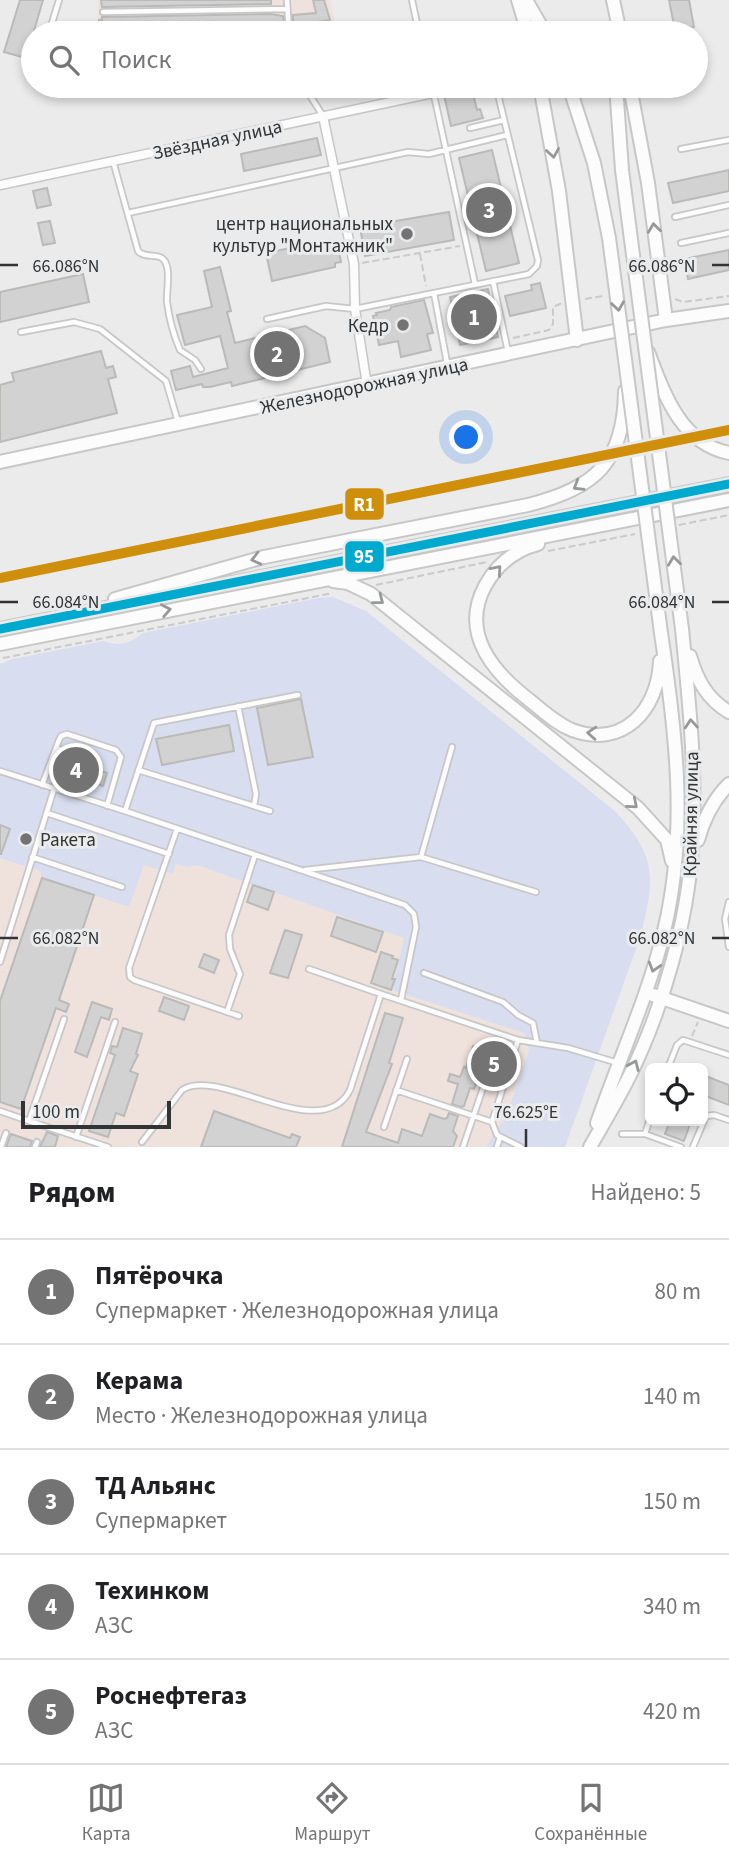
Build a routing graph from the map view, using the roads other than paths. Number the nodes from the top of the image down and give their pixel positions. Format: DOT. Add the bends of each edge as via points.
graph roads {
  1 [pos="59,0"];
  2 [pos="287,0"];
  3 [pos="412,0"];
  4 [pos="518,0"];
  5 [pos="526,0"];
  6 [pos="606,0"];
  7 [pos="613,0"];
  8 [pos="287,9"];
  9 [pos="103,12"];
  10 [pos="53,21"];
  11 [pos="288,21"];
  12 [pos="416,21"];
  13 [pos="524,21"];
  14 [pos="538,21"];
  15 [pos="609,21"];
  16 [pos="617,21"];
  17 [pos="312,98"];
  18 [pos="396,98"];
  19 [pos="434,98"];
  20 [pos="499,98"];
  21 [pos="542,98"];
  22 [pos="573,98"];
  23 [pos="617,98"];
  24 [pos="632,98"];
  25 [pos="323,116"];
  26 [pos="504,120"];
  27 [pos="470,128"];
  28 [pos="508,135"];
  29 [pos="729,139"];
  30 [pos="681,149"];
  31 [pos="446,150"];
  32 [pos="113,160"];
  33 [pos="334,168"];
  34 [pos="0,185"];
  35 [pos="729,205"];
  36 [pos="128,213"];
  37 [pos="675,217"];
  38 [pos="729,233"];
  39 [pos="681,243"];
  40 [pos="493,281"];
  41 [pos="475,284"];
  42 [pos="431,293"];
  43 [pos="355,309"];
  44 [pos="729,311"];
  45 [pos="267,319"];
  46 [pos="667,320"];
  47 [pos="20,332"];
  48 [pos="576,340"];
  49 [pos="646,344"];
  50 [pos="508,351"];
  51 [pos="625,362"];
  52 [pos="448,367"];
  53 [pos="201,369"];
  54 [pos="367,385"];
  55 [pos="179,425"];
  56 [pos="729,453"];
  57 [pos="0,462"];
  58 [pos="729,484"];
  59 [pos="729,502"];
  60 [pos="624,520"];
  61 [pos="316,580"];
  62 [pos="32,622"];
  63 [pos="0,629"];
  64 [pos="682,629"];
  65 [pos="661,633"];
  66 [pos="0,644"];
  67 [pos="298,695"];
  68 [pos="238,706"];
  69 [pos="729,712"];
  70 [pos="452,747"];
  71 [pos="56,748"];
  72 [pos="73,754"];
  73 [pos="138,770"];
  74 [pos="0,771"];
  75 [pos="729,784"];
  76 [pos="42,785"];
  77 [pos="54,789"];
  78 [pos="61,791"];
  79 [pos="75,795"];
  80 [pos="107,806"];
  81 [pos="254,806"];
  82 [pos="125,811"];
  83 [pos="270,811"];
  84 [pos="47,813"];
  85 [pos="177,829"];
  86 [pos="169,854"];
  87 [pos="255,855"];
  88 [pos="32,857"];
  89 [pos="421,857"];
  90 [pos="302,871"];
  91 [pos="673,884"];
  92 [pos="122,887"];
  93 [pos="688,888"];
  94 [pos="536,892"];
  95 [pos="729,902"];
  96 [pos="729,947"];
  97 [pos="0,962"];
  98 [pos="309,969"];
  99 [pos="424,974"];
  100 [pos="646,993"];
  101 [pos="381,994"];
  102 [pos="660,998"];
  103 [pos="401,1000"];
  104 [pos="226,1012"];
  105 [pos="239,1017"];
  106 [pos="64,1019"];
  107 [pos="729,1021"];
  108 [pos="115,1022"];
  109 [pos="518,1040"];
  110 [pos="537,1043"];
  111 [pos="729,1055"];
  112 [pos="407,1059"];
  113 [pos="619,1063"];
  114 [pos="670,1063"];
  115 [pos="505,1082"];
  116 [pos="396,1090"];
  117 [pos="0,1111"];
  118 [pos="474,1116"];
  119 [pos="729,1120"];
  120 [pos="29,1121"];
  121 [pos="492,1122"];
  122 [pos="648,1126"];
  123 [pos="384,1128"];
  124 [pos="6,1133"];
  125 [pos="622,1134"];
  126 [pos="645,1134"];
  127 [pos="76,1137"];
  128 [pos="500,1137"];
  129 [pos="142,1142"];
  130 [pos="1,1147"];
  131 [pos="108,1147"];
  132 [pos="463,1147"];
  133 [pos="497,1147"];
  134 [pos="521,1147"];
  135 [pos="590,1147"];
  136 [pos="681,1147"];
  137 [pos="693,1147"];
  1 -- 10 [label="lane"];
  2 -- 8 [label="lane"];
  3 -- 12 [label="lane"];
  4 -- 13 [label="main road"];
  5 -- 14 [label="main road"];
  6 -- 15 [label="main road"];
  7 -- 16 [label="main road"];
  8 -- 9 [label="lane"];
  8 -- 11 [label="lane"];
  17 -- 25 [label="lane"];
  18 -- 25 [label="street, Звёздная улица"];
  19 -- 31 [label="lane"];
  20 -- 26 [label="lane"];
  21 -- 48 [label="main road, one-way" via="559,191"];
  22 -- 51 [label="main road, one-way, bridge" via="594,163 609,238"];
  23 -- 49 [label="main road, bridge"];
  46 -- 24 [label="main road, one-way"];
  25 -- 32 [label="street, Звёздная улица"];
  25 -- 33 [label="street"];
  26 -- 27 [label="lane"];
  26 -- 28 [label="lane"];
  28 -- 31 [label="lane"];
  28 -- 40 [label="lane" via="538,260 529,274"];
  29 -- 30 [label="lane"];
  31 -- 33 [label="lane" via="408,152"];
  31 -- 41 [label="lane"];
  32 -- 34 [label="street, Звёздная улица"];
  32 -- 36 [label="lane"];
  33 -- 36 [label="lane"];
  33 -- 43 [label="street" via="354,264"];
  35 -- 37 [label="lane"];
  36 -- 53 [label="lane" via="138,251 165,262 178,346"];
  38 -- 39 [label="lane"];
  40 -- 41 [label="lane"];
  40 -- 50 [label="lane"];
  41 -- 42 [label="lane"];
  42 -- 43 [label="lane"];
  42 -- 52 [label="lane"];
  43 -- 45 [label="lane" via="326,306"];
  43 -- 54 [label="street"];
  44 -- 46 [label="main road, Железнодорожная улица"];
  46 -- 48 [label="main road, Железнодорожная улица"];
  47 -- 55 [label="lane" via="74,322 100,329 166,381"];
  48 -- 50 [label="main road, Железнодорожная улица"];
  49 -- 56 [label="main road, bridge" via="674,414 702,442"];
  64 -- 49 [label="main road, one-way, bridge"];
  50 -- 52 [label="main road, Железнодорожная улица"];
  51 -- 62 [label="main road, one-way, bridge" via="620,437 609,459 581,486 565,494 222,568"];
  51 -- 65 [label="main road, bridge"];
  52 -- 54 [label="main road, Железнодорожная улица"];
  54 -- 55 [label="main road, Железнодорожная улица"];
  55 -- 57 [label="main road, Железнодорожная улица"];
  58 -- 62 [label="main road"];
  59 -- 60 [label="main road"];
  60 -- 61 [label="main road"];
  65 -- 60 [label="main road, one-way" via="658,680 648,707 621,730 597,734 558,723 506,681 481,644 479,599 490,577 508,558 525,548"];
  66 -- 61 [label="main road, one-way"];
  61 -- 91 [label="main road, one-way" via="348,583 371,594 638,808 667,840"];
  62 -- 63 [label="main road"];
  64 -- 69 [label="main road" via="701,685"];
  93 -- 64 [label="main road, Крайняя улица, one-way" via="693,774"];
  65 -- 91 [label="main road, Крайняя улица" via="677,776"];
  67 -- 68 [label="lane"];
  68 -- 73 [label="lane" via="154,723"];
  68 -- 81 [label="lane" via="256,794"];
  70 -- 89 [label="lane"];
  71 -- 72 [label="lane"];
  71 -- 76 [label="lane"];
  71 -- 80 [label="lane" via="67,734 119,752 121,761"];
  72 -- 78 [label="lane"];
  72 -- 79 [label="lane" via="85,762"];
  73 -- 81 [label="lane"];
  73 -- 82 [label="lane"];
  74 -- 76 [label="lane"];
  75 -- 93 [label="main road" via="702,824"];
  76 -- 77 [label="lane"];
  77 -- 78 [label="lane"];
  77 -- 84 [label="lane"];
  78 -- 79 [label="lane"];
  79 -- 80 [label="lane"];
  80 -- 82 [label="lane"];
  81 -- 83 [label="lane"];
  82 -- 85 [label="lane"];
  84 -- 86 [label="lane"];
  84 -- 88 [label="lane"];
  85 -- 86 [label="lane"];
  85 -- 87 [label="lane"];
  86 -- 104 [label="lane" via="129,974 134,980"];
  87 -- 90 [label="lane"];
  87 -- 104 [label="lane" via="229,935 240,974"];
  88 -- 92 [label="lane"];
  88 -- 97 [label="lane"];
  89 -- 90 [label="lane"];
  89 -- 94 [label="lane"];
  90 -- 103 [label="lane" via="410,909 416,927"];
  91 -- 100 [label="main road, Крайняя улица, one-way"];
  93 -- 102 [label="main road, Крайняя улица"];
  95 -- 96 [label="lane" via="724,919"];
  98 -- 101 [label="lane"];
  99 -- 110 [label="lane" via="503,1002 533,1023"];
  100 -- 102 [label="main road"];
  100 -- 113 [label="main road, Крайняя улица"];
  101 -- 103 [label="lane"];
  101 -- 129 [label="lane" via="350,1090 339,1108 318,1115 296,1115 205,1086 188,1086"];
  102 -- 107 [label="main road"];
  135 -- 102 [label="main road, Крайняя улица, one-way" via="630,1076"];
  103 -- 109 [label="lane"];
  104 -- 105 [label="lane"];
  106 -- 120 [label="lane"];
  108 -- 127 [label="lane"];
  109 -- 110 [label="lane"];
  109 -- 115 [label="lane"];
  110 -- 113 [label="lane"];
  111 -- 114 [label="lane" via="683,1040"];
  112 -- 116 [label="lane"];
  113 -- 135 [label="main road, Крайняя улица"];
  115 -- 118 [label="lane" via="486,1079"];
  115 -- 121 [label="lane"];
  116 -- 118 [label="lane"];
  116 -- 123 [label="lane"];
  117 -- 120 [label="lane"];
  118 -- 121 [label="lane"];
  118 -- 132 [label="lane"];
  119 -- 137 [label="lane" via="706,1116"];
  120 -- 127 [label="lane"];
  121 -- 128 [label="lane"];
  122 -- 126 [label="lane"];
  124 -- 130 [label="lane"];
  125 -- 126 [label="lane"];
  126 -- 136 [label="lane"];
  127 -- 131 [label="lane"];
  128 -- 133 [label="lane"];
  128 -- 134 [label="lane"];
}
